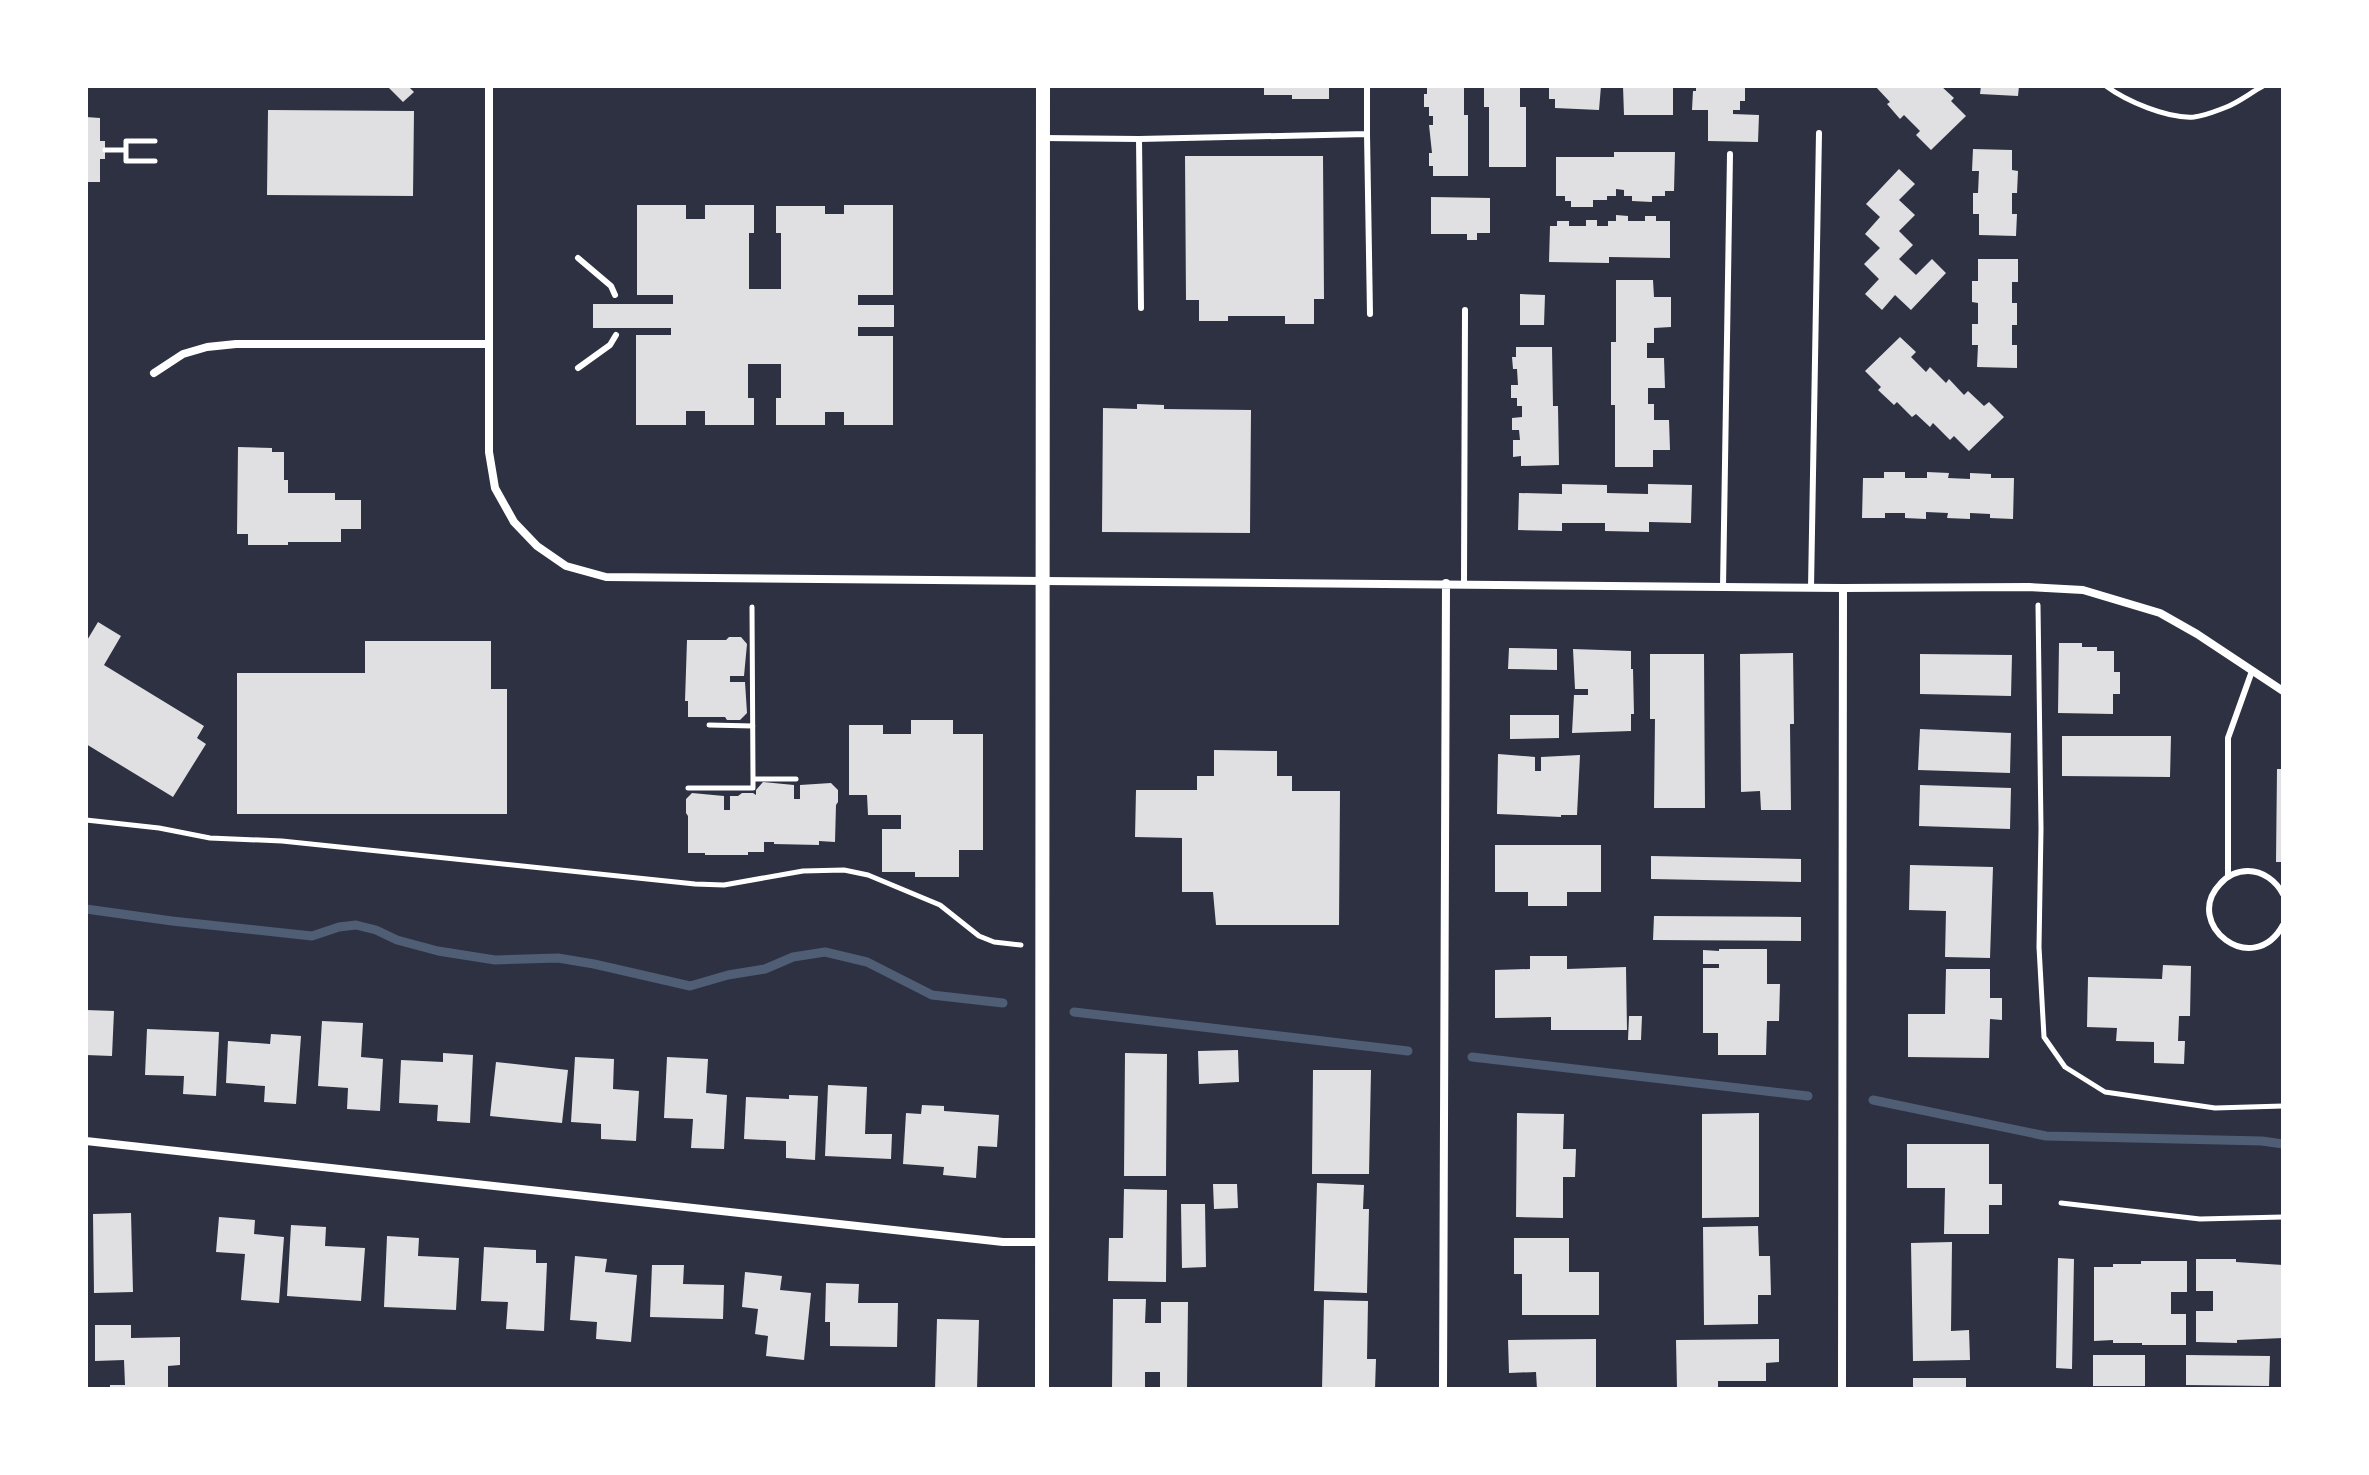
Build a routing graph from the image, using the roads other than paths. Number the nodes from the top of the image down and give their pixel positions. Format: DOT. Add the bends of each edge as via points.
graph roads {
  1 [pos="489,86"];
  2 [pos="1043,86"];
  3 [pos="1367,86"];
  4 [pos="1819,133"];
  5 [pos="1367,134"];
  6 [pos="1043,138"];
  7 [pos="1139,139"];
  8 [pos="1730,154"];
  9 [pos="578,258"];
  10 [pos="615,295"];
  11 [pos="1141,308"];
  12 [pos="1465,310"];
  13 [pos="1370,314"];
  14 [pos="616,335"];
  15 [pos="489,344"];
  16 [pos="578,368"];
  17 [pos="154,373"];
  18 [pos="1042,580"];
  19 [pos="1446,583"];
  20 [pos="1464,584"];
  21 [pos="1723,587"];
  22 [pos="1811,588"];
  23 [pos="1843,588"];
  24 [pos="2252,671"];
  25 [pos="2283,691"];
  26 [pos="2228,877"];
  27 [pos="2283,894"];
  28 [pos="2283,925"];
  29 [pos="86,1141"];
  30 [pos="1043,1242"];
  31 [pos="1042,1389"];
  32 [pos="1443,1389"];
  33 [pos="1842,1389"];
  1 -- 15 [label="street"];
  2 -- 6 [label="street"];
  3 -- 5 [label="lane"];
  4 -- 22 [label="lane"];
  5 -- 7 [label="lane"];
  5 -- 13 [label="lane"];
  6 -- 7 [label="lane"];
  6 -- 18 [label="street"];
  7 -- 11 [label="lane"];
  8 -- 21 [label="lane"];
  9 -- 10 [label="lane"];
  12 -- 20 [label="lane"];
  14 -- 16 [label="lane"];
  15 -- 17 [label="street" via="236,344 183,354"];
  15 -- 18 [label="street" via="489,452 495,488 514,522 566,566 606,577"];
  18 -- 19 [label="street"];
  18 -- 30 [label="street"];
  19 -- 20 [label="street"];
  19 -- 32 [label="street"];
  20 -- 21 [label="street"];
  21 -- 22 [label="street"];
  22 -- 23 [label="street"];
  23 -- 24 [label="street" via="2083,590 2160,613"];
  23 -- 33 [label="street"];
  24 -- 25 [label="street"];
  24 -- 26 [label="lane" via="2228,738"];
  26 -- 27 [label="lane" via="2257,872"];
  26 -- 28 [label="lane" via="2210,903 2221,938 2232,945 2257,947"];
  29 -- 30 [label="street"];
  30 -- 31 [label="street"];
}
